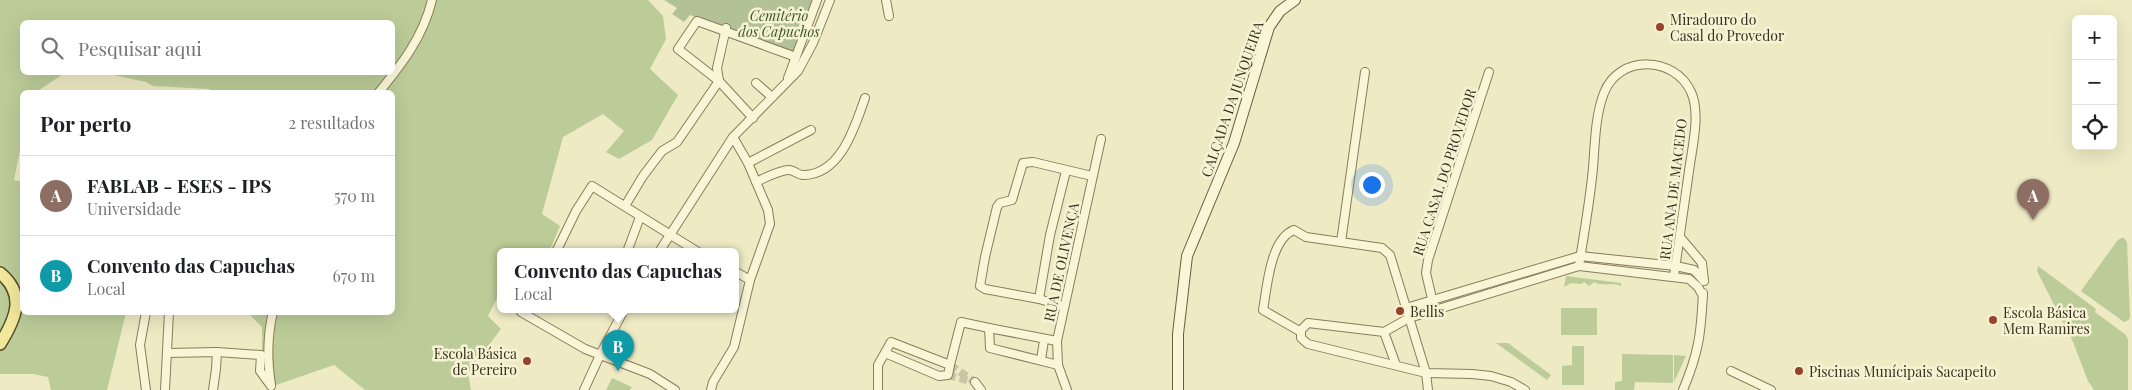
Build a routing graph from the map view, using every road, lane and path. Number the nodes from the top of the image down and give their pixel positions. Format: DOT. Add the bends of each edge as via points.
graph roads {
  1 [pos="432,0"];
  2 [pos="817,0"];
  3 [pos="830,0"];
  4 [pos="886,0"];
  5 [pos="1295,0"];
  6 [pos="888,16"];
  7 [pos="725,29"];
  8 [pos="796,57"];
  9 [pos="395,71"];
  10 [pos="1364,72"];
  11 [pos="1489,72"];
  12 [pos="392,75"];
  13 [pos="720,81"];
  14 [pos="756,84"];
  15 [pos="782,87"];
  16 [pos="381,90"];
  17 [pos="772,97"];
  18 [pos="865,98"];
  19 [pos="753,118"];
  20 [pos="811,130"];
  21 [pos="733,137"];
  22 [pos="1101,139"];
  23 [pos="748,163"];
  24 [pos="1066,171"];
  25 [pos="1092,176"];
  26 [pos="756,182"];
  27 [pos="625,206"];
  28 [pos="640,217"];
  29 [pos="669,236"];
  30 [pos="1680,237"];
  31 [pos="1341,242"];
  32 [pos="558,248"];
  33 [pos="628,248"];
  34 [pos="662,248"];
  35 [pos="690,248"];
  36 [pos="1580,256"];
  37 [pos="1579,266"];
  38 [pos="1676,266"];
  39 [pos="0,273"];
  40 [pos="739,274"];
  41 [pos="1674,276"];
  42 [pos="750,280"];
  43 [pos="1704,280"];
  44 [pos="1703,296"];
  45 [pos="1039,299"];
  46 [pos="1432,300"];
  47 [pos="1063,306"];
  48 [pos="1406,308"];
  49 [pos="1434,310"];
  50 [pos="525,313"];
  51 [pos="621,313"];
  52 [pos="145,315"];
  53 [pos="169,315"];
  54 [pos="272,315"];
  55 [pos="1409,318"];
  56 [pos="989,328"];
  57 [pos="1301,332"];
  58 [pos="1384,332"];
  59 [pos="1044,340"];
  60 [pos="1057,342"];
  61 [pos="0,344"];
  62 [pos="216,352"];
  63 [pos="168,353"];
  64 [pos="885,353"];
  65 [pos="601,354"];
  66 [pos="1041,360"];
  67 [pos="1058,364"];
  68 [pos="950,365"];
  69 [pos="1396,365"];
  70 [pos="1731,371"];
  71 [pos="1426,373"];
  72 [pos="975,382"];
  73 [pos="271,388"];
  74 [pos="587,388"];
  75 [pos="146,390"];
  76 [pos="165,390"];
  77 [pos="213,390"];
  78 [pos="674,390"];
  79 [pos="711,390"];
  80 [pos="878,390"];
  81 [pos="981,390"];
  82 [pos="1067,390"];
  83 [pos="1178,390"];
  84 [pos="1428,390"];
  85 [pos="1524,390"];
  86 [pos="1683,390"];
  87 [pos="1771,390"];
  1 -- 9 [label="street" via="413,48"];
  2 -- 8 [label="street"];
  3 -- 15 [label="street" via="798,71"];
  4 -- 6 [label="street"];
  5 -- 83 [label="street, CALÇADA DA JUNQUEIRA" via="1280,11 1269,27 1234,143 1187,256 1178,334"];
  7 -- 8 [label="street"];
  7 -- 13 [label="street" via="717,68"];
  7 -- 13 [label="street" via="697,21 678,49"];
  8 -- 15 [label="street"];
  10 -- 31 [label="street"];
  11 -- 46 [label="street, RUA CASAL DO PROVEDOR" via="1428,260 1426,273"];
  12 -- 16 [label="street"];
  13 -- 19 [label="street"];
  13 -- 27 [label="street" via="677,142 662,151 643,176"];
  14 -- 17 [label="street"];
  15 -- 17 [label="street"];
  17 -- 19 [label="street"];
  18 -- 26 [label="street" via="850,141 828,166 803,175 786,170"];
  19 -- 21 [label="street"];
  20 -- 23 [label="street"];
  21 -- 23 [label="street"];
  21 -- 29 [label="street"];
  22 -- 25 [label="street, RUA DE OLIVENÇA"];
  23 -- 26 [label="street"];
  24 -- 25 [label="street"];
  24 -- 45 [label="street"];
  24 -- 45 [label="street" via="1033,162 1023,163 1012,200 997,207 984,257 980,286 985,290"];
  25 -- 47 [label="street, RUA DE OLIVENÇA"];
  26 -- 42 [label="street" via="768,210 770,224"];
  27 -- 28 [label="street"];
  27 -- 32 [label="street" via="592,186"];
  28 -- 29 [label="street"];
  28 -- 33 [label="street"];
  29 -- 34 [label="street"];
  29 -- 35 [label="street"];
  30 -- 36 [label="street, RUA ANA DE MACEDO" via="1695,104 1687,84 1674,71 1658,64 1642,64 1621,73 1604,93"];
  30 -- 38 [label="street, RUA ANA DE MACEDO"];
  30 -- 43 [label="street" via="1702,263"];
  31 -- 48 [label="street" via="1382,248 1390,255"];
  31 -- 57 [label="street" via="1306,237 1294,230 1276,248 1263,310"];
  36 -- 37 [label="street, RUA ANA DE MACEDO"];
  36 -- 38 [label="street"];
  36 -- 46 [label="street"];
  37 -- 41 [label="street"];
  37 -- 49 [label="street"];
  38 -- 41 [label="street, RUA ANA DE MACEDO"];
  38 -- 43 [label="street" via="1694,270"];
  39 -- 61 [label="main road" via="15,294 18,310"];
  40 -- 42 [label="street"];
  41 -- 44 [label="street" via="1689,279"];
  42 -- 79 [label="street" via="734,347"];
  43 -- 44 [label="street"];
  44 -- 86 [label="street" via="1697,354"];
  45 -- 47 [label="street"];
  46 -- 48 [label="street"];
  46 -- 49 [label="street, RUA CASAL DO PROVEDOR"];
  47 -- 60 [label="street, RUA DE OLIVENÇA"];
  48 -- 55 [label="street"];
  49 -- 55 [label="street"];
  50 -- 65 [label="street" via="585,349"];
  51 -- 65 [label="street"];
  52 -- 75 [label="street" via="140,345"];
  53 -- 63 [label="street"];
  54 -- 73 [label="street" via="267,364"];
  55 -- 58 [label="street"];
  55 -- 71 [label="street"];
  56 -- 59 [label="street"];
  56 -- 66 [label="street" via="990,348"];
  56 -- 68 [label="street" via="961,322"];
  57 -- 58 [label="street" via="1308,323"];
  57 -- 69 [label="street" via="1301,338 1308,344"];
  58 -- 69 [label="street"];
  59 -- 60 [label="street"];
  59 -- 66 [label="street"];
  60 -- 67 [label="street, RUA DE OLIVENÇA"];
  62 -- 63 [label="street"];
  62 -- 73 [label="street" via="261,355 260,371"];
  62 -- 77 [label="street"];
  63 -- 76 [label="street"];
  64 -- 68 [label="street" via="891,342"];
  64 -- 68 [label="street" via="939,376 948,375"];
  64 -- 80 [label="street" via="878,365"];
  65 -- 74 [label="street"];
  65 -- 78 [label="street" via="650,374"];
  66 -- 67 [label="street"];
  67 -- 82 [label="street, RUA DE OLIVENÇA"];
  69 -- 71 [label="street"];
  70 -- 87 [label="street"];
  71 -- 84 [label="street"];
  71 -- 85 [label="street" via="1491,376"];
  72 -- 81 [label="street"];
}
